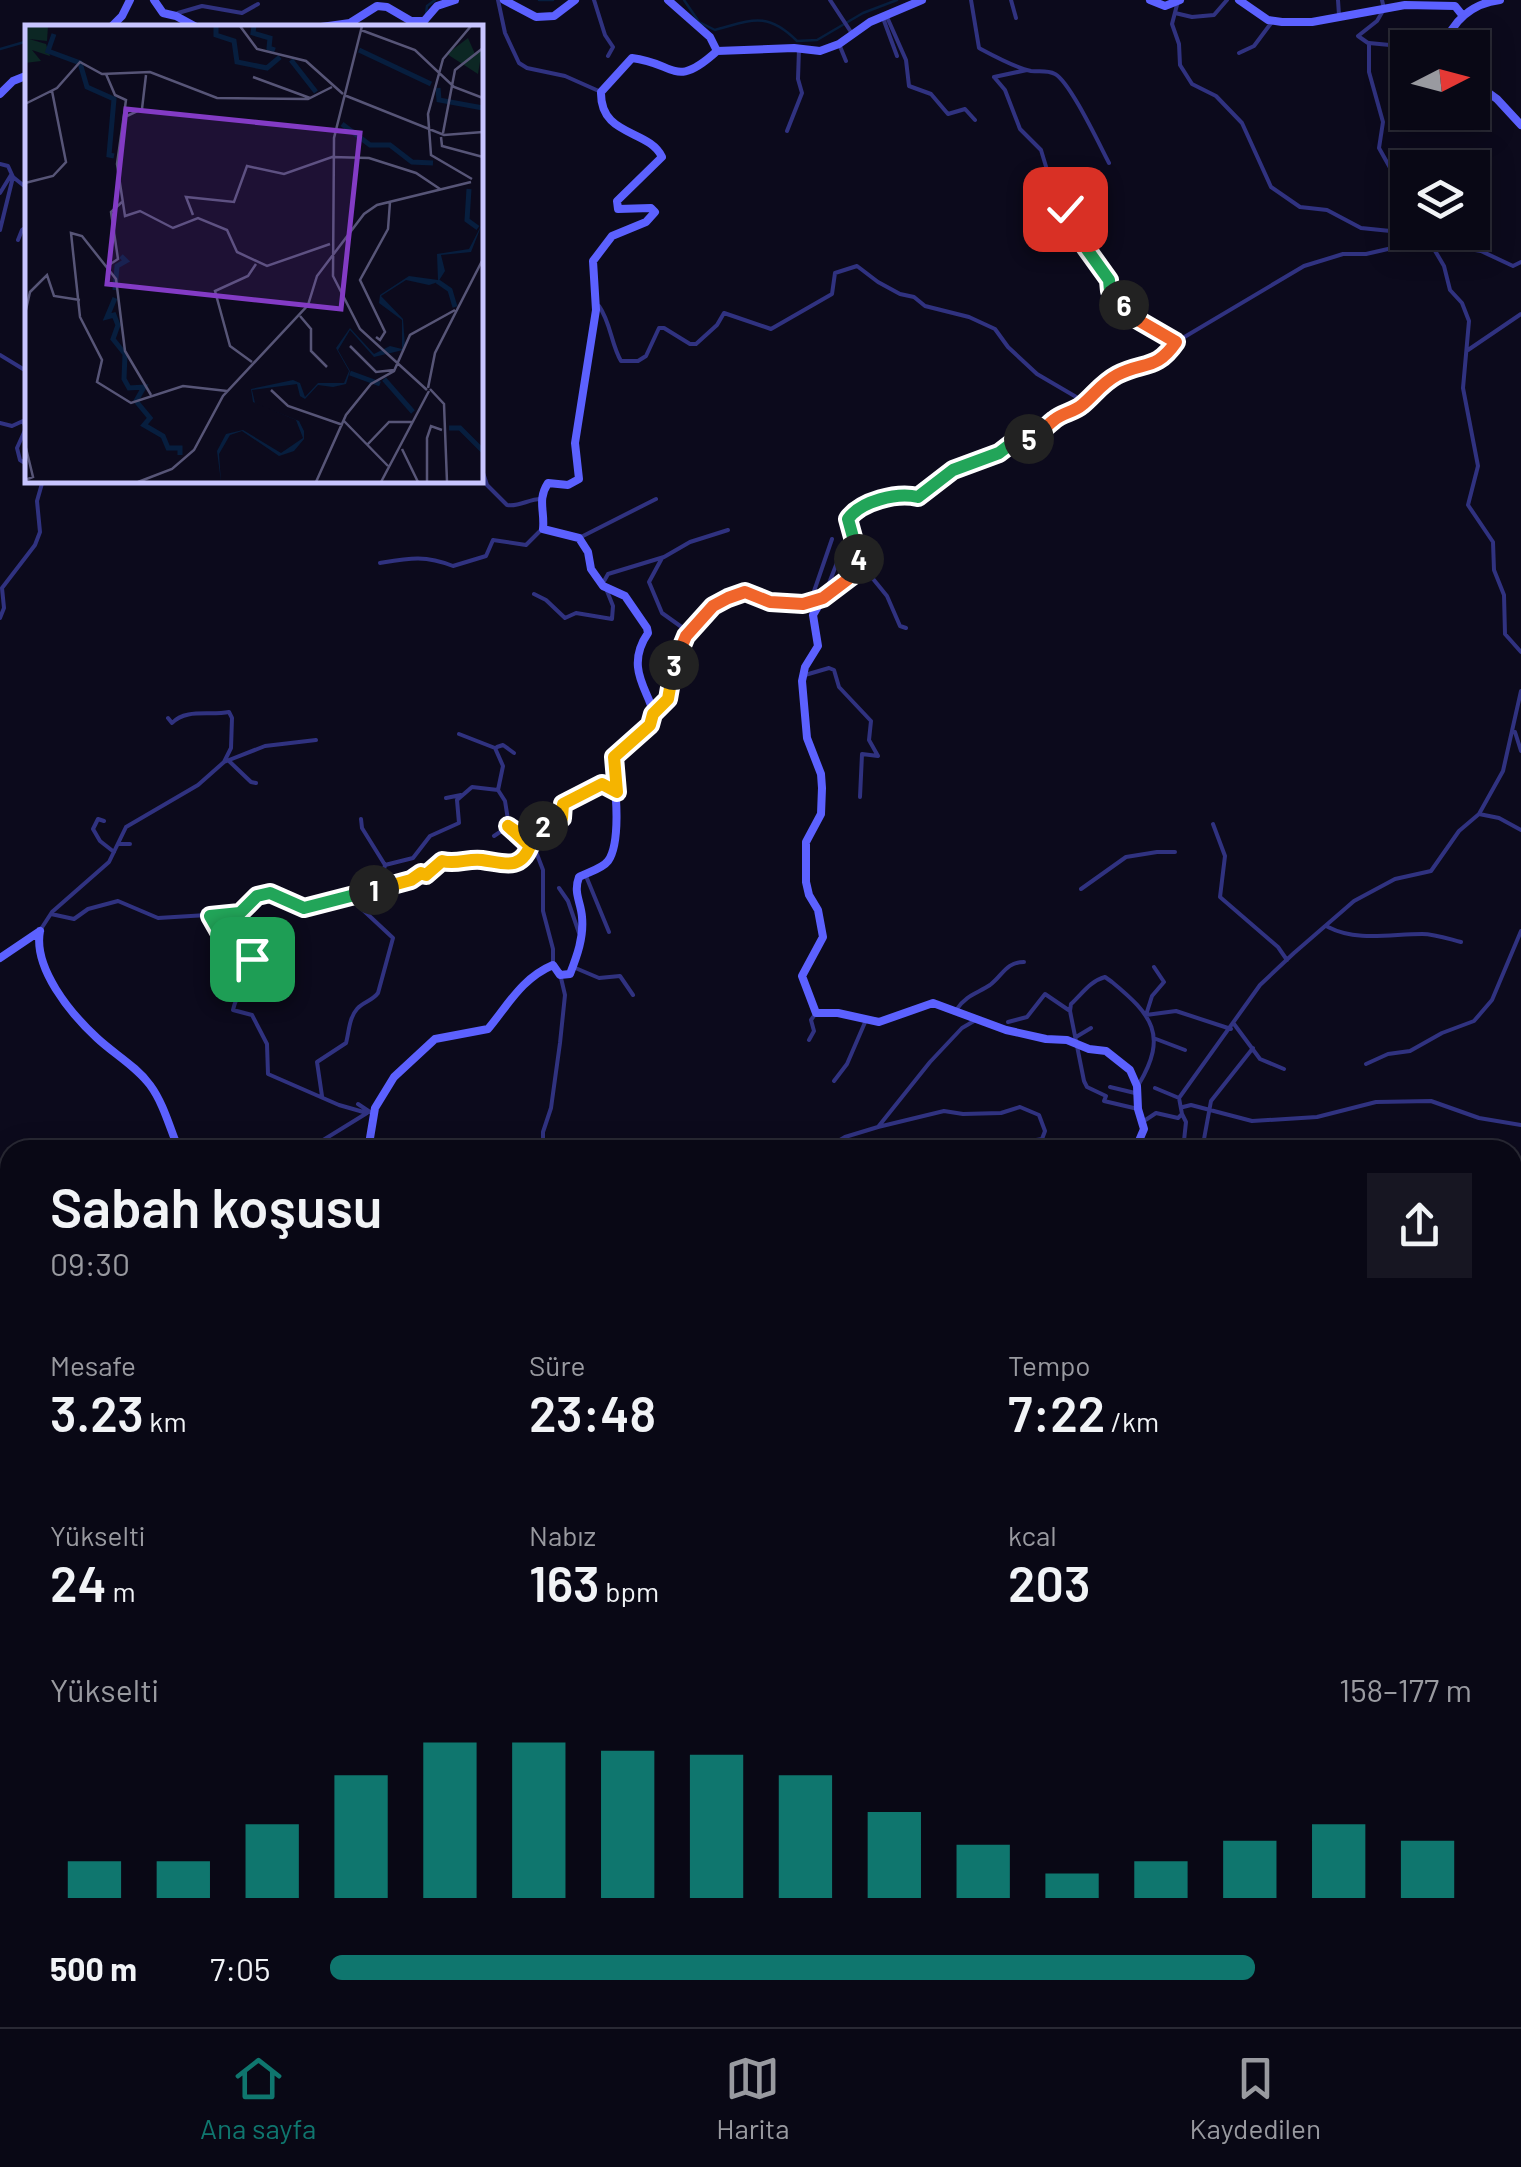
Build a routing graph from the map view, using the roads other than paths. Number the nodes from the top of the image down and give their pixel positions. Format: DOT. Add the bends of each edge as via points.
graph roads {
  1 [pos="130,0"];
  2 [pos="154,0"];
  3 [pos="455,0"];
  4 [pos="501,0"];
  5 [pos="575,0"];
  6 [pos="594,0"];
  7 [pos="668,0"];
  8 [pos="830,0"];
  9 [pos="922,0"];
  10 [pos="971,0"];
  11 [pos="1011,0"];
  12 [pos="1150,0"];
  13 [pos="1227,0"];
  14 [pos="1239,0"];
  15 [pos="1338,0"];
  16 [pos="1500,0"];
  17 [pos="1179,1"];
  18 [pos="1406,2"];
  19 [pos="1419,2"];
  20 [pos="258,4"];
  21 [pos="1383,5"];
  22 [pos="1175,13"];
  23 [pos="173,14"];
  24 [pos="1463,16"];
  25 [pos="885,17"];
  26 [pos="1339,17"];
  27 [pos="1016,18"];
  28 [pos="1272,22"];
  29 [pos="113,25"];
  30 [pos="193,25"];
  31 [pos="341,25"];
  32 [pos="848,30"];
  33 [pos="1453,30"];
  34 [pos="1369,43"];
  35 [pos="839,44"];
  36 [pos="1390,45"];
  37 [pos="799,48"];
  38 [pos="718,51"];
  39 [pos="1239,52"];
  40 [pos="608,56"];
  41 [pos="896,56"];
  42 [pos="846,61"];
  43 [pos="1027,70"];
  44 [pos="25,77"];
  45 [pos="602,92"];
  46 [pos="0,94"];
  47 [pos="1490,94"];
  48 [pos="975,120"];
  49 [pos="1521,125"];
  50 [pos="787,130"];
  51 [pos="1109,163"];
  52 [pos="0,164"];
  53 [pos="1390,169"];
  54 [pos="12,176"];
  55 [pos="25,187"];
  56 [pos="0,193"];
  57 [pos="25,228"];
  58 [pos="0,230"];
  59 [pos="1390,230"];
  60 [pos="18,240"];
  61 [pos="1390,249"];
  62 [pos="1434,250"];
  63 [pos="1468,250"];
  64 [pos="1521,262"];
  65 [pos="596,302"];
  66 [pos="1521,314"];
  67 [pos="1176,342"];
  68 [pos="1468,350"];
  69 [pos="0,355"];
  70 [pos="25,369"];
  71 [pos="1092,393"];
  72 [pos="0,423"];
  73 [pos="25,426"];
  74 [pos="25,430"];
  75 [pos="25,463"];
  76 [pos="482,469"];
  77 [pos="42,482"];
  78 [pos="656,498"];
  79 [pos="541,499"];
  80 [pos="543,528"];
  81 [pos="728,530"];
  82 [pos="578,538"];
  83 [pos="832,538"];
  84 [pos="840,554"];
  85 [pos="664,557"];
  86 [pos="380,563"];
  87 [pos="860,570"];
  88 [pos="603,586"];
  89 [pos="534,594"];
  90 [pos="823,598"];
  91 [pos="811,602"];
  92 [pos="0,618"];
  93 [pos="906,628"];
  94 [pos="690,632"];
  95 [pos="1521,652"];
  96 [pos="804,675"];
  97 [pos="1521,691"];
  98 [pos="653,714"];
  99 [pos="168,718"];
  100 [pos="1514,720"];
  101 [pos="459,734"];
  102 [pos="316,740"];
  103 [pos="495,748"];
  104 [pos="1521,751"];
  105 [pos="514,753"];
  106 [pos="227,762"];
  107 [pos="256,783"];
  108 [pos="498,790"];
  109 [pos="617,792"];
  110 [pos="462,796"];
  111 [pos="860,797"];
  112 [pos="446,798"];
  113 [pos="1479,814"];
  114 [pos="361,819"];
  115 [pos="104,821"];
  116 [pos="1214,824"];
  117 [pos="508,826"];
  118 [pos="1521,830"];
  119 [pos="494,836"];
  120 [pos="119,844"];
  121 [pos="130,844"];
  122 [pos="530,846"];
  123 [pos="114,852"];
  124 [pos="1174,852"];
  125 [pos="385,866"];
  126 [pos="584,874"];
  127 [pos="560,888"];
  128 [pos="1081,889"];
  129 [pos="367,891"];
  130 [pos="357,894"];
  131 [pos="50,914"];
  132 [pos="210,916"];
  133 [pos="1328,927"];
  134 [pos="40,930"];
  135 [pos="1521,931"];
  136 [pos="609,932"];
  137 [pos="581,937"];
  138 [pos="1461,942"];
  139 [pos="0,958"];
  140 [pos="1287,960"];
  141 [pos="1024,962"];
  142 [pos="553,965"];
  143 [pos="573,967"];
  144 [pos="1154,967"];
  145 [pos="560,975"];
  146 [pos="633,995"];
  147 [pos="954,1012"];
  148 [pos="1070,1012"];
  149 [pos="816,1013"];
  150 [pos="1146,1015"];
  151 [pos="978,1018"];
  152 [pos="866,1020"];
  153 [pos="1008,1022"];
  154 [pos="1233,1026"];
  155 [pos="1090,1028"];
  156 [pos="809,1040"];
  157 [pos="1077,1040"];
  158 [pos="1156,1040"];
  159 [pos="1253,1048"];
  160 [pos="1185,1050"];
  161 [pos="1366,1064"];
  162 [pos="1284,1069"];
  163 [pos="834,1081"];
  164 [pos="1110,1086"];
  165 [pos="1156,1088"];
  166 [pos="1137,1090"];
  167 [pos="322,1096"];
  168 [pos="1179,1098"];
  169 [pos="358,1104"];
  170 [pos="1182,1106"];
  171 [pos="1208,1108"];
  172 [pos="1138,1109"];
  173 [pos="371,1111"];
  174 [pos="1182,1114"];
  175 [pos="1143,1122"];
  176 [pos="1521,1125"];
  177 [pos="878,1127"];
  178 [pos="1042,1139"];
  179 [pos="175,1140"];
  180 [pos="323,1140"];
  181 [pos="369,1140"];
  182 [pos="542,1140"];
  183 [pos="841,1140"];
  184 [pos="1036,1140"];
  185 [pos="1138,1140"];
  186 [pos="1184,1140"];
  187 [pos="1203,1140"];
  1 -- 29 [label="street"];
  2 -- 23 [label="street" via="163,13"];
  3 -- 31 [label="street" via="437,6 424,22 377,6"];
  4 -- 5 [label="street" via="536,17 554,16"];
  4 -- 45 [label="street" via="505,33 519,63"];
  6 -- 40 [label="street" via="613,47"];
  7 -- 38 [label="street"];
  8 -- 32 [label="street"];
  9 -- 25 [label="street"];
  10 -- 43 [label="street" via="979,48"];
  11 -- 27 [label="street"];
  12 -- 17 [label="street" via="1165,6"];
  13 -- 22 [label="street" via="1214,15"];
  14 -- 28 [label="street"];
  15 -- 26 [label="street"];
  16 -- 24 [label="street"];
  17 -- 22 [label="street"];
  18 -- 19 [label="street"];
  18 -- 21 [label="street"];
  19 -- 24 [label="street" via="1455,6"];
  20 -- 23 [label="street" via="242,12 202,6"];
  21 -- 26 [label="street"];
  21 -- 34 [label="street" via="1377,21 1358,36"];
  22 -- 59 [label="street" via="1180,65 1192,84 1216,96 1242,123 1271,187 1300,207 1332,212 1361,228"];
  23 -- 30 [label="street"];
  24 -- 33 [label="street"];
  25 -- 32 [label="street"];
  25 -- 41 [label="street"];
  25 -- 48 [label="street" via="906,60 909,86 931,94 948,114 965,108"];
  26 -- 28 [label="street"];
  28 -- 39 [label="street" via="1254,46"];
  32 -- 35 [label="street"];
  34 -- 36 [label="street"];
  34 -- 53 [label="street" via="1369,72 1383,122 1378,148"];
  35 -- 37 [label="street" via="820,52"];
  35 -- 42 [label="street"];
  37 -- 38 [label="street"];
  37 -- 50 [label="street" via="802,93"];
  38 -- 45 [label="street" via="702,67 679,72 632,58"];
  43 -- 51 [label="street" via="1050,71 1068,86"];
  43 -- 67 [label="street" via="992,79 1040,150 1054,194 1110,291 1138,320"];
  44 -- 46 [label="street"];
  45 -- 65 [label="street" via="616,125 651,143 662,157 617,201 623,211 655,212 599,250 592,271"];
  47 -- 49 [label="street"];
  52 -- 54 [label="street"];
  54 -- 55 [label="street"];
  54 -- 56 [label="street"];
  54 -- 58 [label="street"];
  57 -- 60 [label="street"];
  61 -- 67 [label="street" via="1304,266"];
  62 -- 68 [label="street" via="1466,313"];
  63 -- 64 [label="street" via="1513,266"];
  65 -- 71 [label="street" via="626,362 646,356 660,328 690,344 724,313 770,328 832,294 835,273 857,266 925,306 994,329 1008,347 1078,398"];
  65 -- 79 [label="street" via="576,443 578,479 548,483"];
  66 -- 68 [label="street"];
  67 -- 71 [label="street" via="1160,361 1121,372"];
  68 -- 95 [label="street" via="1463,388 1478,466 1468,505 1492,537 1505,634"];
  69 -- 70 [label="street"];
  71 -- 87 [label="street" via="1038,435 953,470 918,497 901,494 856,510 848,519"];
  72 -- 73 [label="street"];
  74 -- 75 [label="street" via="16,448"];
  76 -- 79 [label="street" via="507,506"];
  77 -- 92 [label="street" via="36,545 2,588"];
  78 -- 82 [label="street"];
  79 -- 80 [label="street"];
  80 -- 82 [label="street"];
  80 -- 86 [label="street" via="526,545 493,540 486,556 453,566 416,557"];
  81 -- 85 [label="street"];
  82 -- 88 [label="street"];
  83 -- 91 [label="street"];
  84 -- 90 [label="street"];
  85 -- 88 [label="street" via="608,574"];
  85 -- 94 [label="street" via="649,582 662,612"];
  87 -- 90 [label="street"];
  87 -- 93 [label="street" via="884,591"];
  88 -- 89 [label="street" via="614,606 612,618 576,612 565,618"];
  88 -- 98 [label="street" via="625,596 647,628 636,660"];
  90 -- 91 [label="street"];
  90 -- 96 [label="street" via="813,615 818,646"];
  91 -- 94 [label="street" via="790,606 745,592 713,606"];
  94 -- 98 [label="street" via="672,669 668,699"];
  96 -- 111 [label="street" via="833,668 838,687 873,724 869,740 878,756 862,754"];
  96 -- 149 [label="street" via="807,738 822,788 820,814 806,842 806,882 823,937 802,976"];
  97 -- 100 [label="street"];
  98 -- 109 [label="street" via="650,725 614,757"];
  99 -- 106 [label="street" via="172,724 187,714 229,712"];
  100 -- 104 [label="street"];
  100 -- 113 [label="street" via="1503,770"];
  101 -- 103 [label="street"];
  102 -- 106 [label="street" via="264,746"];
  103 -- 105 [label="street"];
  103 -- 108 [label="street" via="503,766"];
  106 -- 107 [label="street"];
  106 -- 120 [label="street" via="126,827"];
  108 -- 110 [label="street" via="472,787"];
  108 -- 117 [label="street"];
  109 -- 117 [label="street" via="602,784 583,792 563,804 562,818 530,834"];
  109 -- 126 [label="street" via="610,859"];
  110 -- 112 [label="street"];
  110 -- 125 [label="street" via="459,823 430,836 413,858"];
  113 -- 118 [label="street"];
  113 -- 133 [label="street" via="1431,871 1396,879 1354,901"];
  114 -- 125 [label="street"];
  115 -- 123 [label="street" via="92,829"];
  116 -- 140 [label="street" via="1225,856 1220,897"];
  117 -- 119 [label="street"];
  117 -- 122 [label="street"];
  120 -- 121 [label="street"];
  120 -- 123 [label="street"];
  122 -- 129 [label="street" via="517,863 442,861 416,884"];
  122 -- 142 [label="street" via="543,870 542,910"];
  123 -- 131 [label="street"];
  124 -- 128 [label="street" via="1126,857"];
  125 -- 129 [label="street"];
  126 -- 136 [label="street"];
  126 -- 137 [label="street" via="576,885"];
  127 -- 137 [label="street"];
  129 -- 130 [label="street"];
  130 -- 132 [label="street" via="304,908 270,893 240,913"];
  130 -- 167 [label="street" via="363,910 393,938 378,993 359,1006 346,1043 317,1062"];
  131 -- 132 [label="street" via="74,919 118,901 158,918"];
  131 -- 134 [label="street"];
  132 -- 167 [label="street" via="222,937 241,940 252,959 253,974 233,1010 252,1015 267,1044 268,1074"];
  133 -- 138 [label="street" via="1341,934 1426,934"];
  133 -- 140 [label="street"];
  134 -- 139 [label="street"];
  134 -- 179 [label="street" via="37,949 60,992 96,1038 148,1081"];
  135 -- 161 [label="street" via="1492,1000 1474,1021"];
  137 -- 143 [label="street"];
  140 -- 154 [label="street" via="1260,985"];
  141 -- 147 [label="street" via="1008,966"];
  142 -- 145 [label="street"];
  142 -- 173 [label="street" via="531,976 488,1029 434,1039"];
  143 -- 145 [label="street"];
  143 -- 146 [label="street" via="599,978 620,976"];
  144 -- 150 [label="street" via="1164,980"];
  145 -- 182 [label="street" via="565,995"];
  147 -- 151 [label="street"];
  147 -- 152 [label="street" via="933,1003 887,1021"];
  148 -- 150 [label="street" via="1092,982 1105,977"];
  148 -- 153 [label="street" via="1045,994 1027,1017"];
  148 -- 157 [label="street"];
  149 -- 152 [label="street"];
  149 -- 156 [label="street"];
  150 -- 154 [label="street" via="1176,1011"];
  150 -- 158 [label="street"];
  151 -- 157 [label="street" via="1006,1030"];
  151 -- 177 [label="street" via="930,1062"];
  152 -- 163 [label="street"];
  154 -- 159 [label="street"];
  154 -- 168 [label="street"];
  155 -- 157 [label="street"];
  157 -- 166 [label="street" via="1123,1062"];
  157 -- 172 [label="street" via="1085,1085 1106,1096 1104,1101"];
  158 -- 160 [label="street"];
  158 -- 166 [label="street"];
  159 -- 162 [label="street" via="1260,1060"];
  159 -- 171 [label="street"];
  164 -- 166 [label="street"];
  165 -- 168 [label="street"];
  166 -- 172 [label="street"];
  167 -- 173 [label="street"];
  168 -- 170 [label="street"];
  169 -- 173 [label="street"];
  170 -- 171 [label="street"];
  170 -- 174 [label="street"];
  171 -- 176 [label="street" via="1252,1120 1316,1118 1376,1102 1431,1101"];
  171 -- 187 [label="street"];
  172 -- 175 [label="street"];
  173 -- 180 [label="street"];
  173 -- 181 [label="street"];
  174 -- 175 [label="street" via="1156,1113"];
  174 -- 186 [label="street"];
  175 -- 185 [label="street"];
  177 -- 178 [label="street" via="934,1112 1020,1107 1039,1114"];
  177 -- 183 [label="street"];
  178 -- 184 [label="street"];
}
